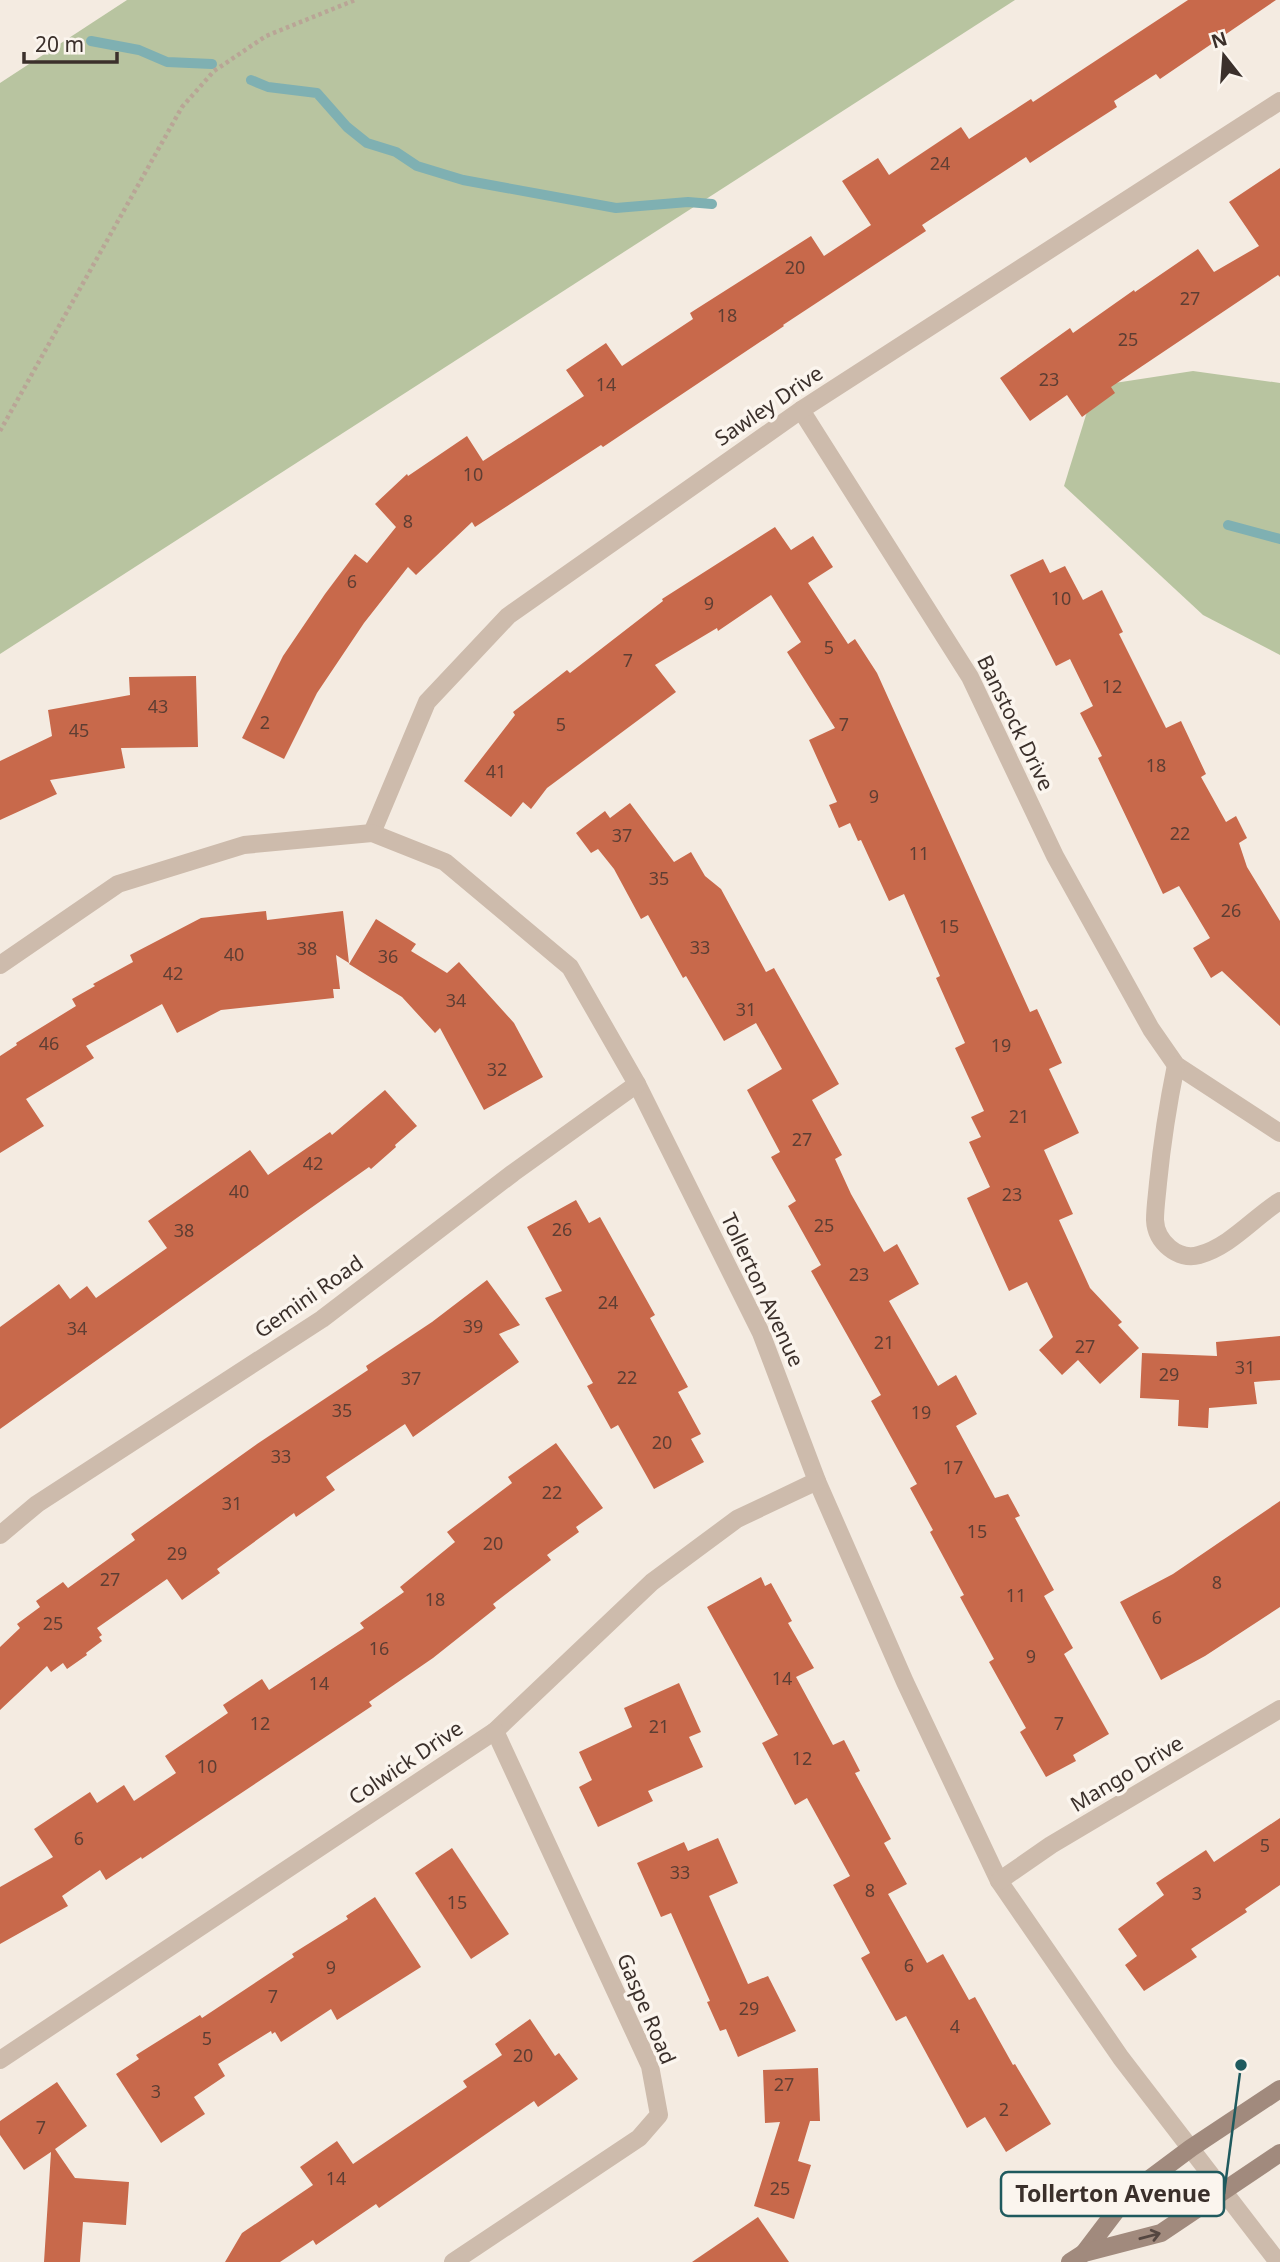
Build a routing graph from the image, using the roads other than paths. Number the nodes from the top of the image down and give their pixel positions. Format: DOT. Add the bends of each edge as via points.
graph roads {
  1 [pos="1280,101"];
  2 [pos="800,410"];
  3 [pos="372,833"];
  4 [pos="0,965"];
  5 [pos="1176,1065"];
  6 [pos="637,1084"];
  7 [pos="1280,1133"];
  8 [pos="1280,1201"];
  9 [pos="817,1481"];
  10 [pos="0,1535"];
  11 [pos="1280,1709"];
  12 [pos="495,1731"];
  13 [pos="999,1881"];
  14 [pos="0,2060"];
  15 [pos="1280,2089"];
  16 [pos="1191,2148"];
  17 [pos="1280,2153"];
  18 [pos="1224,2191"];
  19 [pos="1077,2258"];
  20 [pos="453,2262"];
  21 [pos="1278,2262"];
  1 -- 2 [label="street, Sawley Drive"];
  2 -- 3 [label="street, Sawley Drive" via="508,616 427,702"];
  2 -- 5 [label="street, Banstock Drive" via="970,677 1055,856"];
  3 -- 4 [label="street, Tollerton Avenue" via="244,845 117,884"];
  3 -- 6 [label="street, Tollerton Avenue" via="445,862 570,967"];
  5 -- 7 [label="street, Banstock Drive"];
  5 -- 8 [label="street" via="1163,1133 1155,1223 1163,1244 1180,1255 1197,1256 1222,1246"];
  6 -- 9 [label="street, Tollerton Avenue" via="761,1333"];
  6 -- 10 [label="street, Gemini Road" via="321,1320 37,1504"];
  9 -- 12 [label="street, Colwick Drive" via="737,1519 652,1582"];
  9 -- 13 [label="street, Tollerton Avenue"];
  11 -- 13 [label="street, Mango Drive" via="1051,1845"];
  12 -- 14 [label="street, Colwick Drive"];
  12 -- 20 [label="street, Gaspe Road" via="650,2066 659,2115 639,2138"];
  13 -- 16 [label="street, Tollerton Avenue" via="1121,2057"];
  15 -- 16 [label="main road"];
  16 -- 18 [label="street, Tollerton Avenue"];
  16 -- 19 [label="main road" via="1128,2195"];
  17 -- 18 [label="main road"];
  19 -- 18 [label="main road, one-way" via="1160,2234"];
  18 -- 21 [label="street, Tollerton Avenue"];
}
